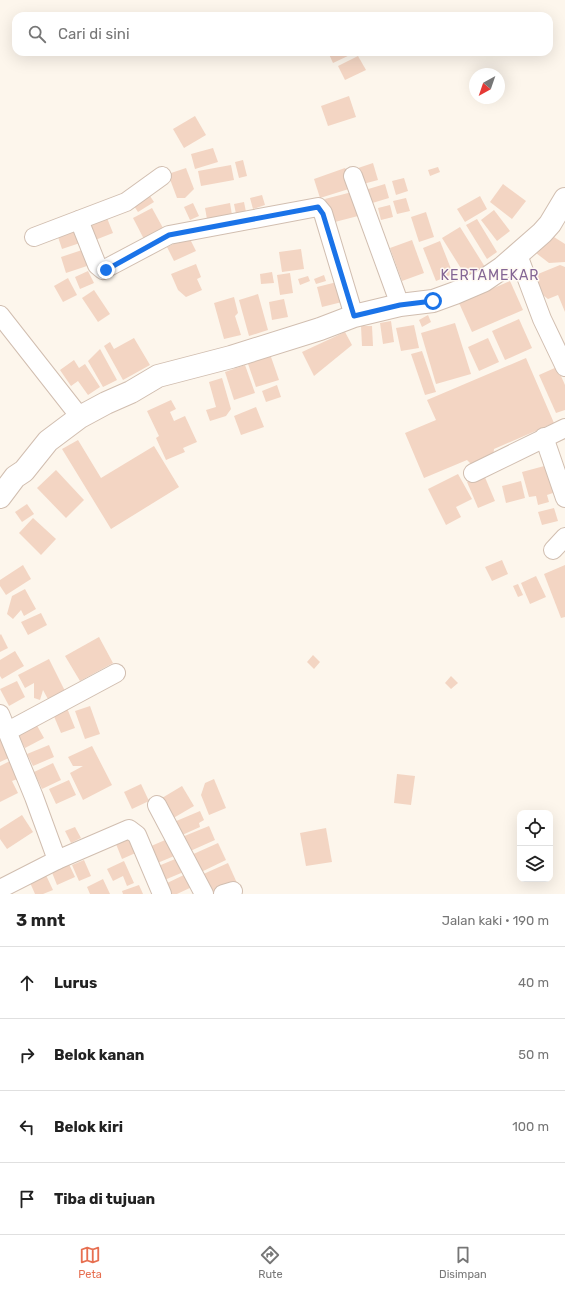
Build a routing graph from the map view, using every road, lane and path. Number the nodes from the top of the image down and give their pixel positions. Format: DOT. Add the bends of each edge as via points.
graph roads {
  1 [pos="162,176"];
  2 [pos="353,176"];
  3 [pos="565,199"];
  4 [pos="79,220"];
  5 [pos="34,237"];
  6 [pos="518,255"];
  7 [pos="400,305"];
  8 [pos="0,315"];
  9 [pos="354,316"];
  10 [pos="565,366"];
  11 [pos="80,417"];
  12 [pos="565,428"];
  13 [pos="544,437"];
  14 [pos="473,473"];
  15 [pos="0,497"];
  16 [pos="565,498"];
  17 [pos="565,537"];
  18 [pos="553,550"];
  19 [pos="116,673"];
  20 [pos="0,714"];
  21 [pos="8,731"];
  22 [pos="157,805"];
  23 [pos="56,860"];
  24 [pos="0,889"];
  25 [pos="162,894"];
  26 [pos="204,894"];
  1 -- 4 [label="street" via="126,202"];
  2 -- 7 [label="street"];
  3 -- 6 [label="street" via="550,224"];
  4 -- 5 [label="street"];
  4 -- 9 [label="street" via="97,265 103,270 169,235 318,207 323,214"];
  6 -- 7 [label="street" via="483,281 462,291 433,301"];
  6 -- 10 [label="street" via="542,319"];
  7 -- 9 [label="street"];
  8 -- 11 [label="street"];
  9 -- 11 [label="street" via="231,358 158,376"];
  11 -- 15 [label="street" via="48,441"];
  12 -- 13 [label="street"];
  13 -- 14 [label="street"];
  13 -- 16 [label="street"];
  17 -- 18 [label="street"];
  19 -- 21 [label="street"];
  20 -- 21 [label="street"];
  21 -- 23 [label="street"];
  22 -- 26 [label="street"];
  23 -- 24 [label="street"];
  23 -- 25 [label="street" via="132,829 137,835"];
}
